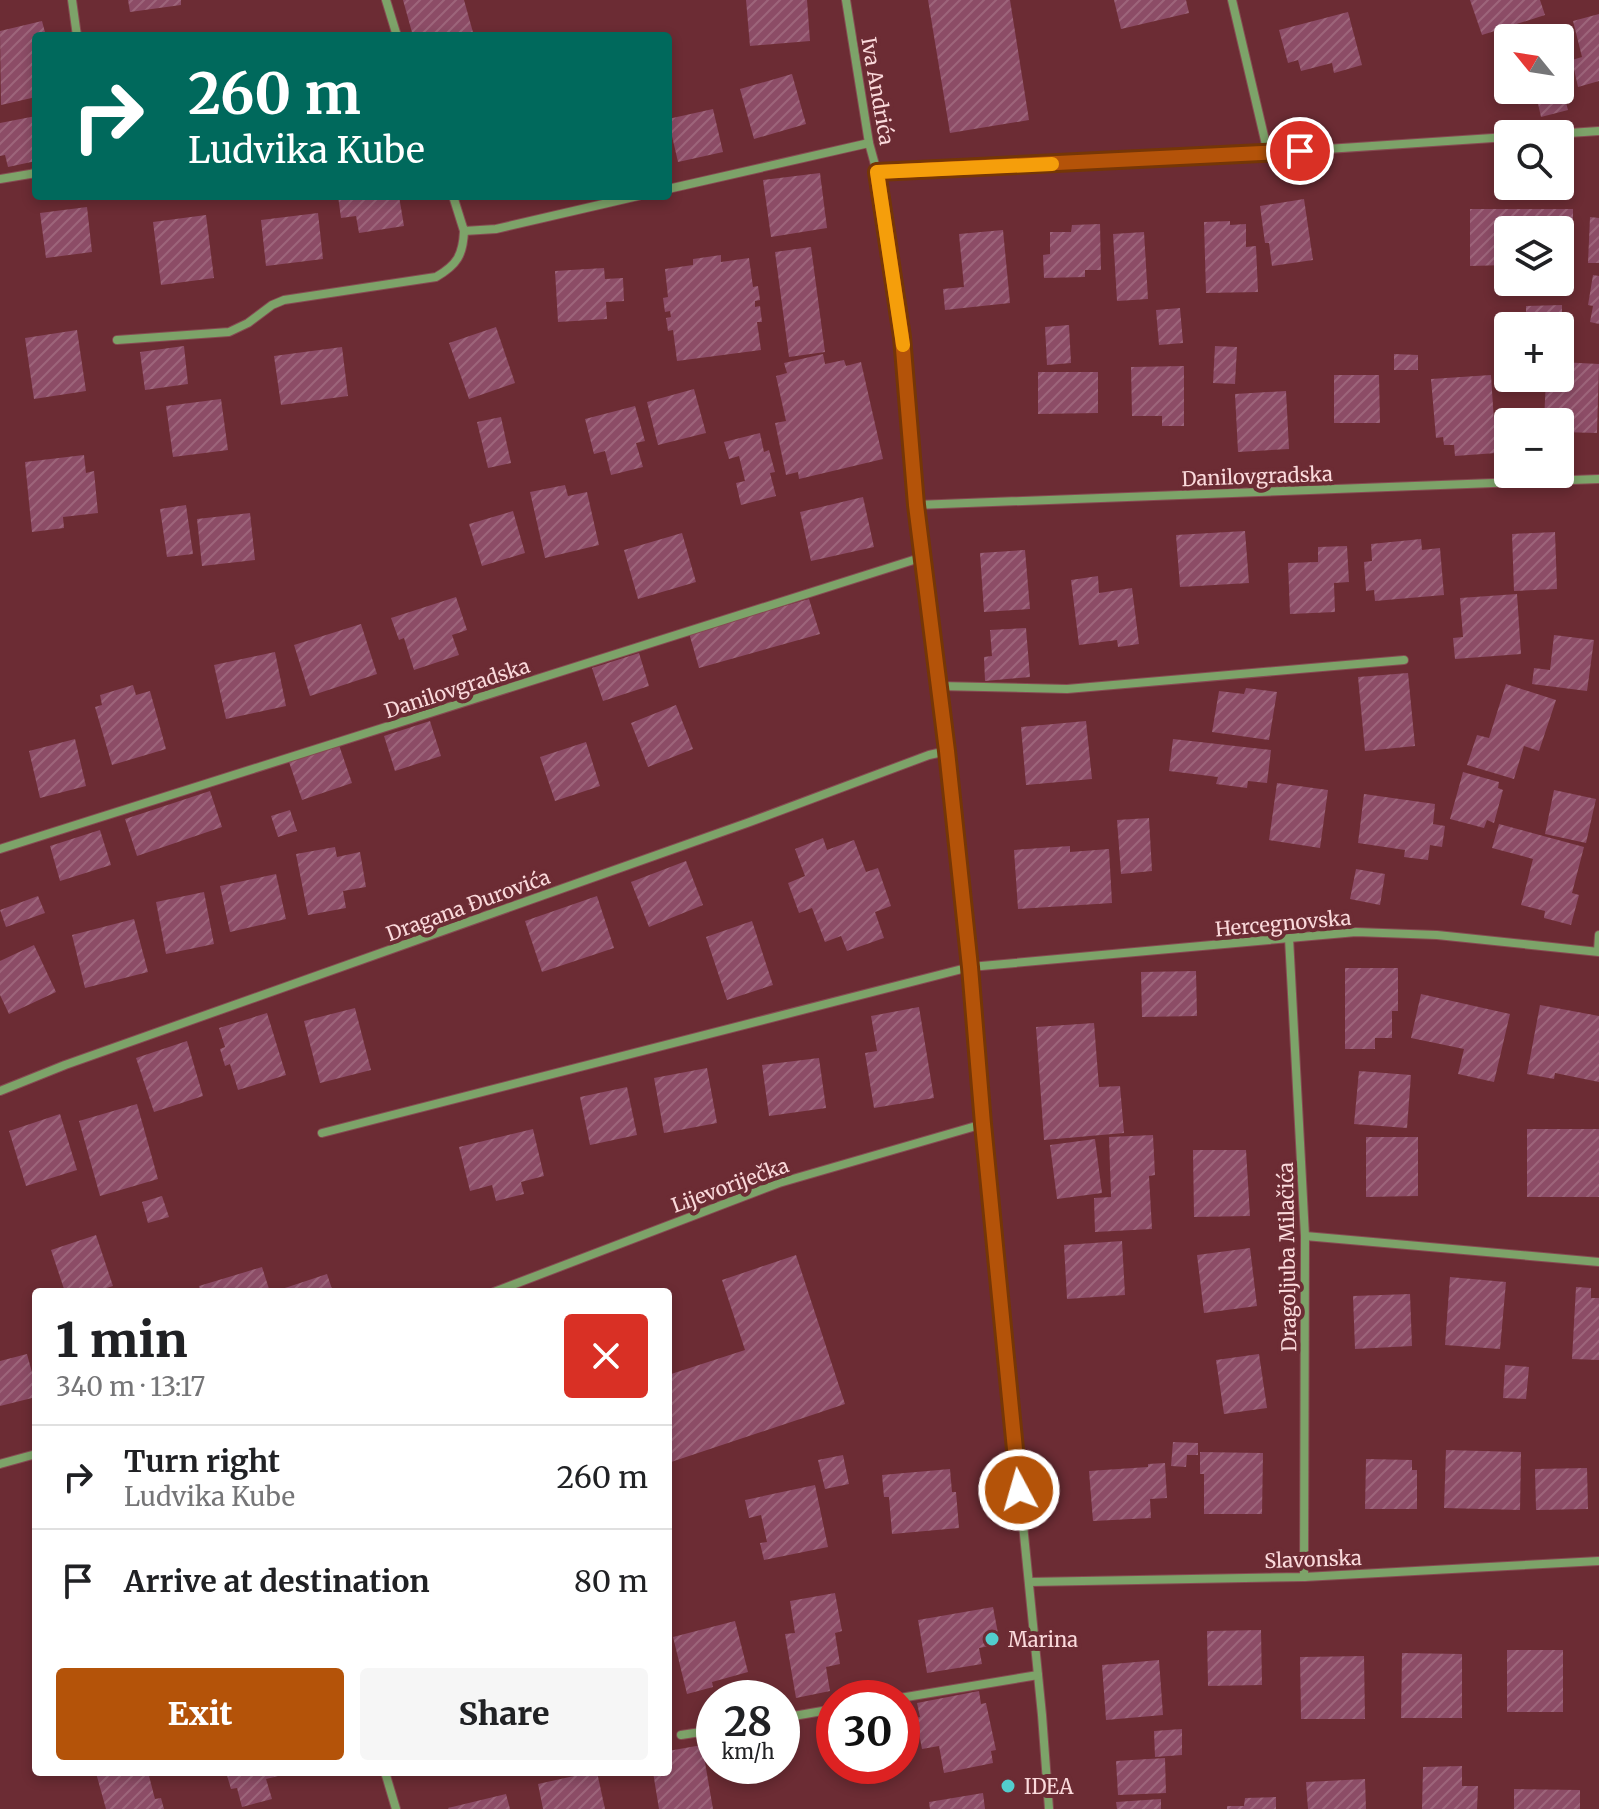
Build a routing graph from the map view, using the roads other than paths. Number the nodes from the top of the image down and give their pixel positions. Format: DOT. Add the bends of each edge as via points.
graph roads {
  1 [pos="72,0"];
  2 [pos="386,0"];
  3 [pos="846,0"];
  4 [pos="1232,0"];
  5 [pos="76,32"];
  6 [pos="396,32"];
  7 [pos="1599,131"];
  8 [pos="1574,133"];
  9 [pos="1494,138"];
  10 [pos="869,143"];
  11 [pos="1268,153"];
  12 [pos="877,172"];
  13 [pos="32,174"];
  14 [pos="0,179"];
  15 [pos="672,188"];
  16 [pos="454,200"];
  17 [pos="621,200"];
  18 [pos="464,231"];
  19 [pos="117,340"];
  20 [pos="1599,479"];
  21 [pos="916,505"];
  22 [pos="923,557"];
  23 [pos="1404,660"];
  24 [pos="938,686"];
  25 [pos="947,751"];
  26 [pos="0,849"];
  27 [pos="1599,935"];
  28 [pos="1289,938"];
  29 [pos="1598,951"];
  30 [pos="970,967"];
  31 [pos="0,1091"];
  32 [pos="983,1124"];
  33 [pos="322,1133"];
  34 [pos="1305,1236"];
  35 [pos="1599,1262"];
  36 [pos="504,1288"];
  37 [pos="32,1455"];
  38 [pos="0,1464"];
  39 [pos="1599,1561"];
  40 [pos="1304,1577"];
  41 [pos="1029,1582"];
  42 [pos="1038,1675"];
  43 [pos="920,1695"];
  44 [pos="696,1733"];
  45 [pos="681,1735"];
  46 [pos="386,1776"];
  47 [pos="396,1809"];
  48 [pos="1049,1809"];
  1 -- 5 [label="street"];
  2 -- 6 [label="street"];
  3 -- 10 [label="street, Iva Andrića"];
  4 -- 11 [label="street"];
  7 -- 8 [label="street"];
  9 -- 11 [label="street"];
  10 -- 12 [label="street, Iva Andrića"];
  10 -- 15 [label="street"];
  11 -- 12 [label="street"];
  12 -- 21 [label="street, Iva Andrića" via="902,337"];
  13 -- 14 [label="street"];
  16 -- 18 [label="street"];
  17 -- 18 [label="street" via="496,229"];
  18 -- 19 [label="street" via="456,261 436,277 284,300 229,332"];
  20 -- 21 [label="street, Danilovgradska"];
  21 -- 22 [label="street, Iva Andrića"];
  22 -- 24 [label="street, Iva Andrića"];
  22 -- 26 [label="street, Danilovgradska"];
  23 -- 24 [label="street" via="1067,689"];
  24 -- 25 [label="street, Iva Andrića"];
  25 -- 30 [label="street, Iva Andrića"];
  25 -- 31 [label="street, Dragana Đurovića"];
  27 -- 29 [label="street"];
  28 -- 29 [label="street, Hercegnovska" via="1356,932 1437,935"];
  28 -- 30 [label="street, Hercegnovska"];
  28 -- 34 [label="street, Dragoljuba Milačića"];
  30 -- 32 [label="street, Iva Andrića"];
  30 -- 33 [label="street, Hercegnovska"];
  32 -- 36 [label="street, Lijevoriječka" via="779,1183"];
  32 -- 41 [label="street, Iva Andrića"];
  34 -- 35 [label="street"];
  34 -- 40 [label="street, Dragoljuba Milačića"];
  37 -- 38 [label="street"];
  39 -- 40 [label="street, Slavonska"];
  40 -- 41 [label="street, Slavonska"];
  41 -- 42 [label="street, Iva Andrića"];
  42 -- 43 [label="street"];
  42 -- 48 [label="street, Iva Andrića"];
  44 -- 45 [label="street"];
  46 -- 47 [label="street"];
}
